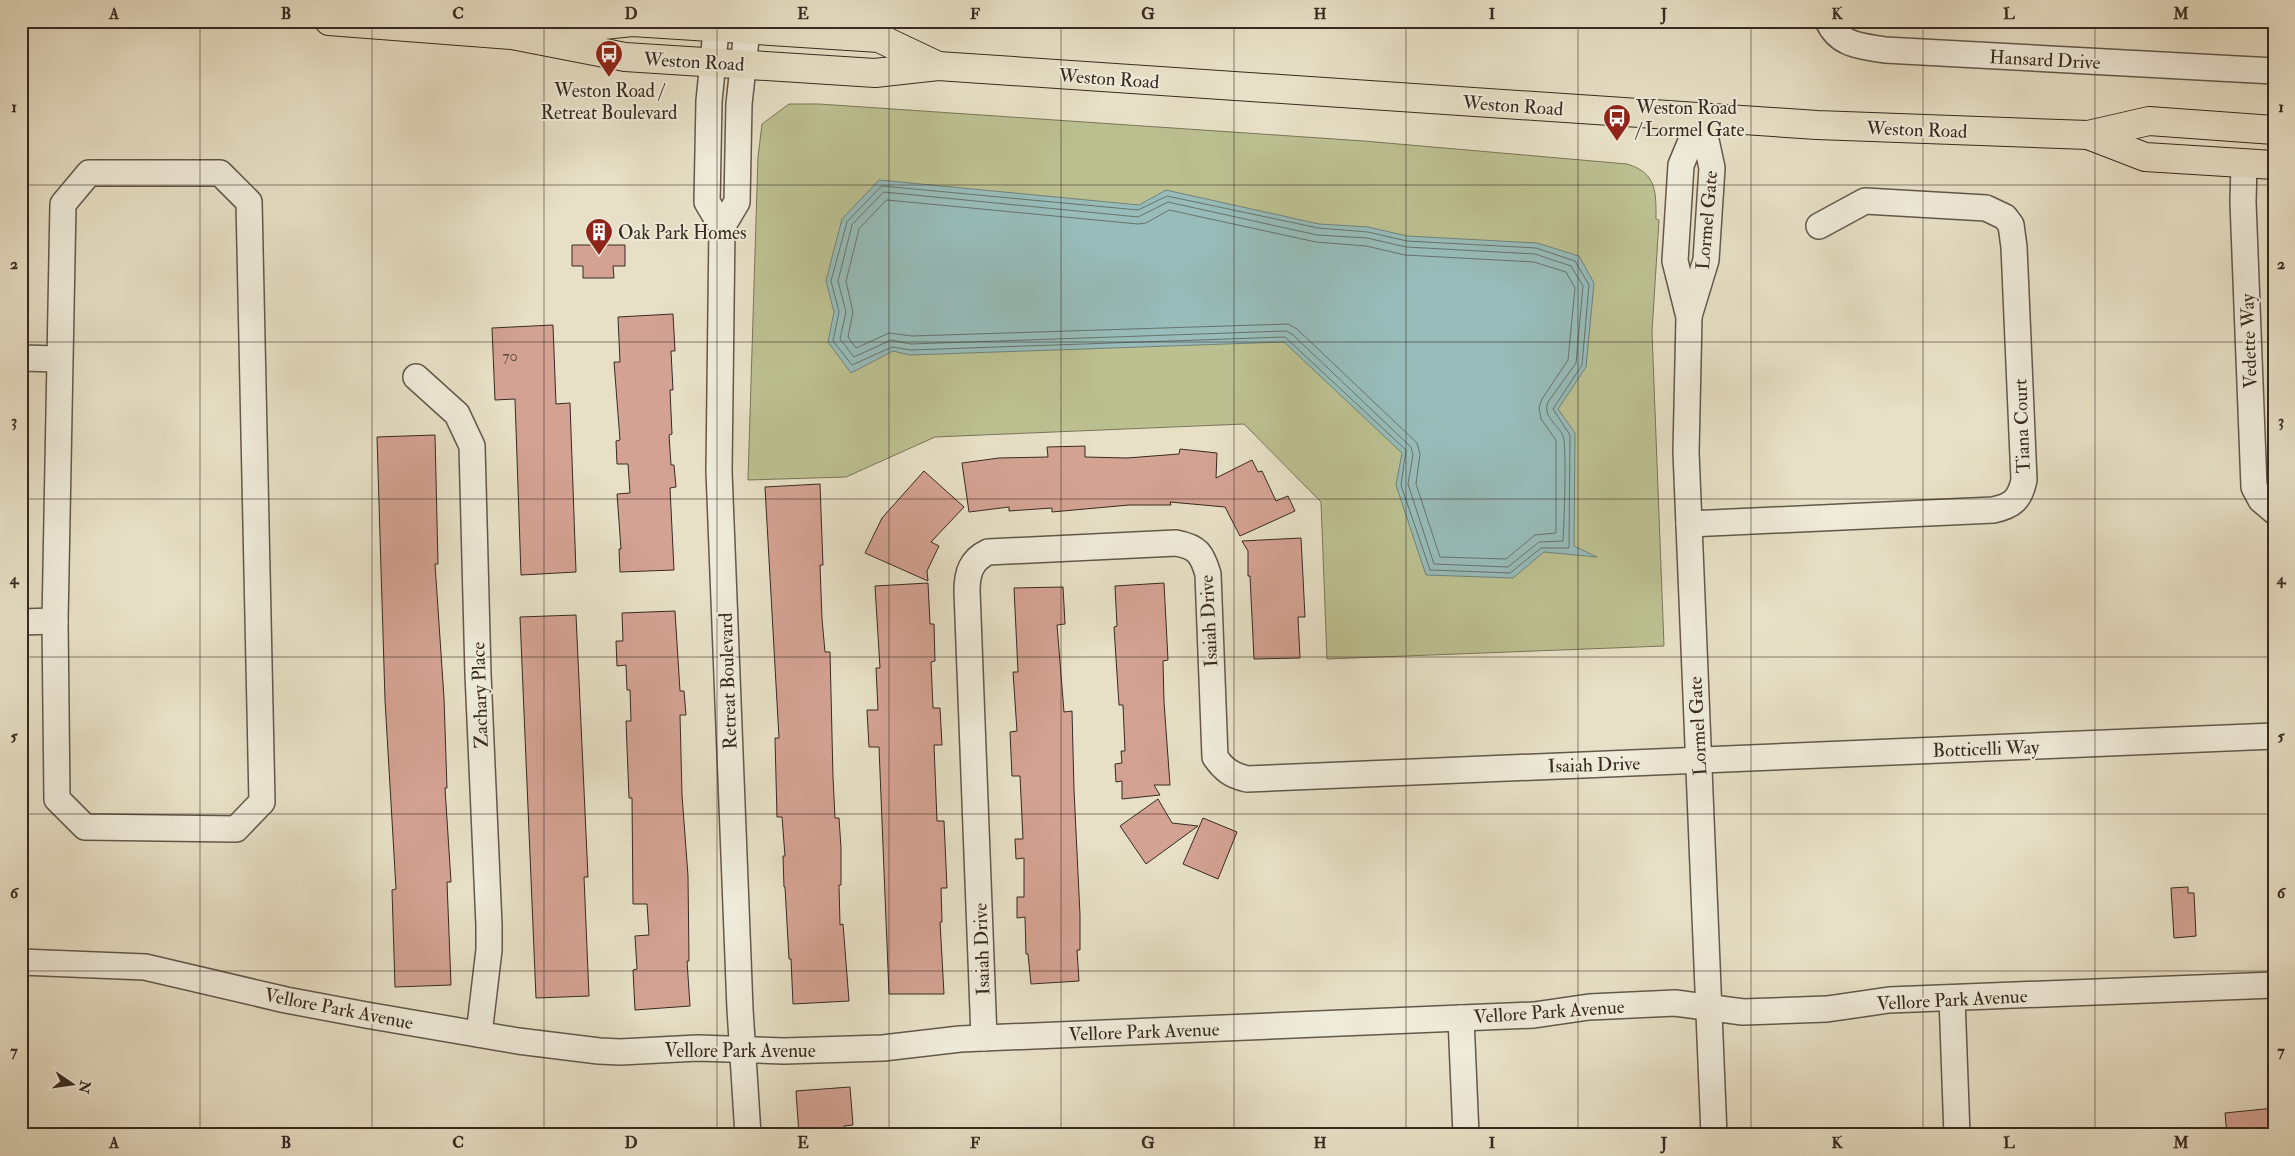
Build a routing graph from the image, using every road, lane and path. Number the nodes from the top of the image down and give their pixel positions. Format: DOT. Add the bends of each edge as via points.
graph roads {
  1 [pos="329,21"];
  2 [pos="1828,21"];
  3 [pos="716,24"];
  4 [pos="748,25"];
  5 [pos="512,35"];
  6 [pos="713,62"];
  7 [pos="744,64"];
  8 [pos="938,66"];
  9 [pos="2274,71"];
  10 [pos="1701,117"];
  11 [pos="2274,130"];
  12 [pos="2088,135"];
  13 [pos="2244,163"];
  14 [pos="2274,165"];
  15 [pos="1819,226"];
  16 [pos="722,227"];
  17 [pos="21,358"];
  18 [pos="59,359"];
  19 [pos="416,377"];
  20 [pos="2274,511"];
  21 [pos="1689,524"];
  22 [pos="55,621"];
  23 [pos="21,622"];
  24 [pos="2274,736"];
  25 [pos="1699,760"];
  26 [pos="21,962"];
  27 [pos="2274,985"];
  28 [pos="1952,998"];
  29 [pos="1709,1008"];
  30 [pos="1461,1018"];
  31 [pos="479,1034"];
  32 [pos="984,1038"];
  33 [pos="743,1050"];
  34 [pos="748,1135"];
  35 [pos="1466,1135"];
  36 [pos="1714,1135"];
  37 [pos="1957,1135"];
  1 -- 5 [label="main road, Weston Road"];
  2 -- 9 [label="street, Hansard Drive" via="1830,28 1847,43 1885,50"];
  3 -- 4 [label="main road, Weston Road"];
  3 -- 5 [label="main road, Weston Road" via="632,22"];
  3 -- 6 [label="street"];
  4 -- 7 [label="street"];
  4 -- 8 [label="main road, Weston Road" via="879,38"];
  5 -- 6 [label="main road, Weston Road" via="625,57"];
  6 -- 7 [label="main road, Weston Road"];
  6 -- 16 [label="street" via="707,202"];
  7 -- 8 [label="main road, Weston Road" via="875,73"];
  7 -- 16 [label="street" via="739,104 737,202"];
  8 -- 10 [label="main road, Weston Road"];
  10 -- 12 [label="main road, Weston Road" via="1817,125"];
  10 -- 21 [label="street, Lormel Gate" via="1681,165 1675,261 1689,317 1686,452"];
  11 -- 12 [label="main road, Weston Road" via="2148,122"];
  12 -- 13 [label="main road, Weston Road" via="2145,157"];
  13 -- 14 [label="main road, Weston Road"];
  13 -- 20 [label="street, Vedette Way" via="2254,487 2261,500"];
  15 -- 21 [label="street, Tiana Court" via="1865,202 1986,208 2005,217 2011,225 2014,247 2024,480 2021,492 2016,502 1993,510"];
  16 -- 33 [label="street, Retreat Boulevard" via="719,472"];
  17 -- 18 [label="street"];
  18 -- 22 [label="street"];
  18 -- 22 [label="street" via="63,204 89,173 220,173 249,202 262,802 236,829 86,827 57,800"];
  19 -- 31 [label="street, Zachary Place" via="457,414 472,446 489,934"];
  21 -- 25 [label="street, Lormel Gate"];
  22 -- 23 [label="street"];
  24 -- 25 [label="street, Botticelli Way"];
  25 -- 29 [label="street, Lormel Gate"];
  25 -- 32 [label="street, Isaiah Drive" via="1235,776 1223,769 1215,757 1208,574 1203,557 1196,550 1176,543 988,552 972,564 967,577"];
  26 -- 31 [label="street, Vellore Park Avenue" via="145,967 286,1000"];
  27 -- 28 [label="street, Vellore Park Avenue"];
  28 -- 29 [label="street, Vellore Park Avenue" via="1889,1000 1828,1009 1743,1012"];
  28 -- 37 [label="street"];
  29 -- 30 [label="street, Vellore Park Avenue" via="1675,1003"];
  29 -- 36 [label="street, Lormel Gate"];
  30 -- 32 [label="street, Vellore Park Avenue"];
  30 -- 35 [label="street"];
  31 -- 33 [label="street, Vellore Park Avenue" via="599,1051"];
  32 -- 33 [label="street, Vellore Park Avenue" via="882,1048"];
  33 -- 34 [label="street, Retreat Boulevard"];
}
